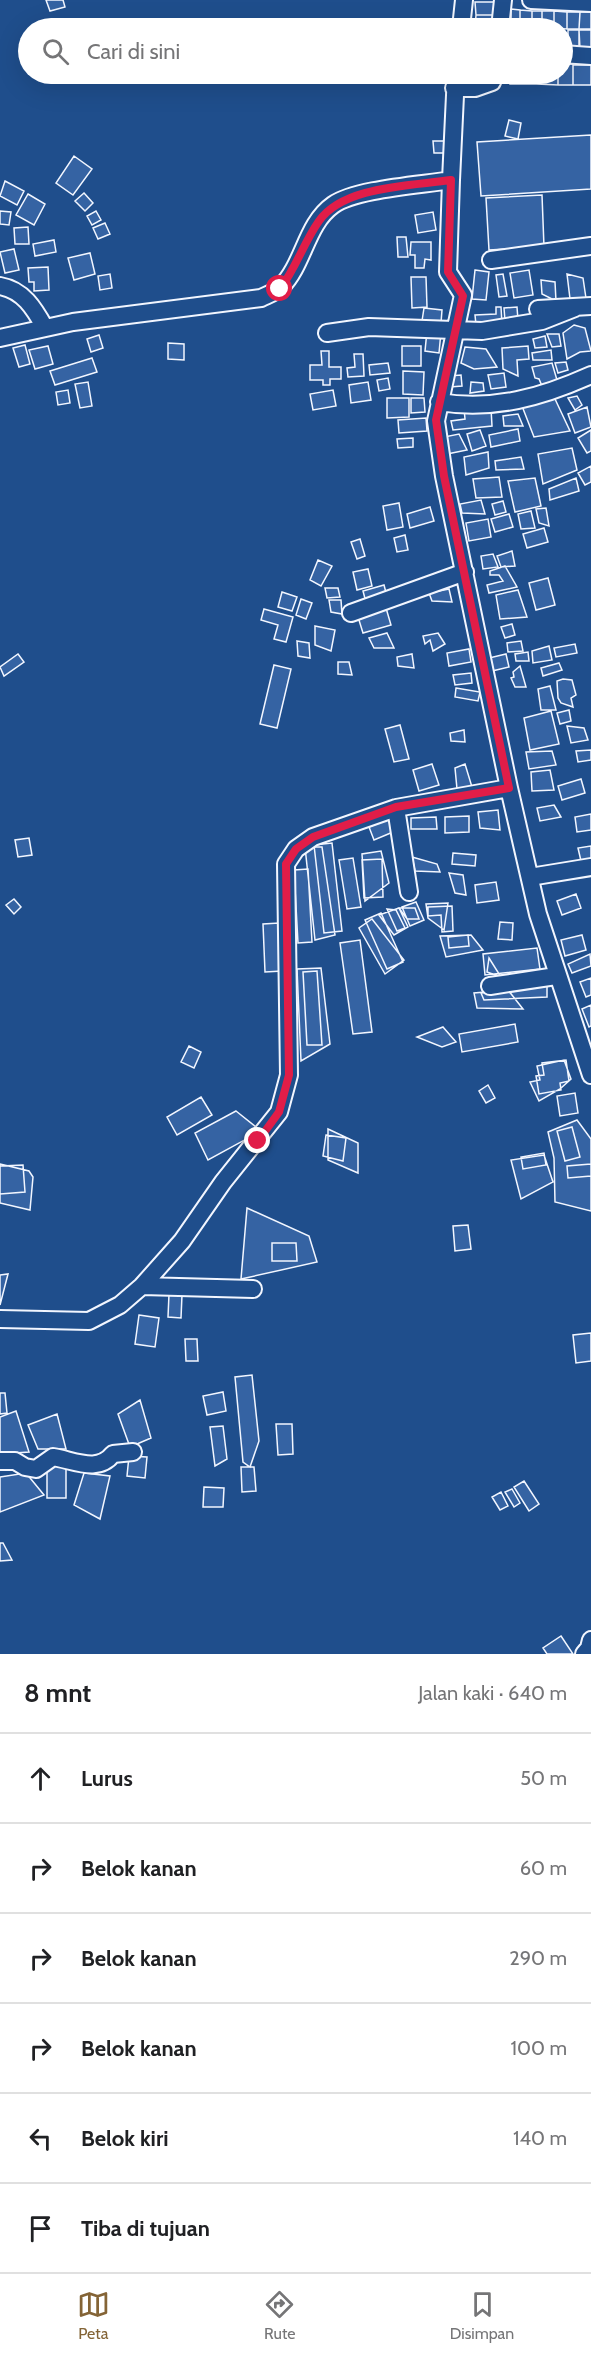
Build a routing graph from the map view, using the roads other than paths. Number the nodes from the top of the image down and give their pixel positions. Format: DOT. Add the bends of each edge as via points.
graph roads {
  1 [pos="464,0"];
  2 [pos="503,0"];
  3 [pos="531,0"];
  4 [pos="591,3"];
  5 [pos="462,18"];
  6 [pos="501,18"];
  7 [pos="573,55"];
  8 [pos="591,56"];
  9 [pos="455,84"];
  10 [pos="472,84"];
  11 [pos="488,84"];
  12 [pos="451,180"];
  13 [pos="591,246"];
  14 [pos="491,260"];
  15 [pos="0,286"];
  16 [pos="583,307"];
  17 [pos="538,309"];
  18 [pos="45,328"];
  19 [pos="456,331"];
  20 [pos="327,333"];
  21 [pos="0,338"];
  22 [pos="591,375"];
  23 [pos="439,402"];
  24 [pos="465,572"];
  25 [pos="351,613"];
  26 [pos="509,788"];
  27 [pos="396,807"];
  28 [pos="591,867"];
  29 [pos="530,877"];
  30 [pos="409,892"];
  31 [pos="556,976"];
  32 [pos="490,986"];
  33 [pos="591,1075"];
  34 [pos="142,1286"];
  35 [pos="253,1289"];
  36 [pos="0,1319"];
  37 [pos="133,1452"];
  38 [pos="0,1461"];
  1 -- 5 [label="street"];
  2 -- 6 [label="street"];
  3 -- 4 [label="street"];
  7 -- 8 [label="street"];
  9 -- 12 [label="street"];
  10 -- 11 [label="street"];
  12 -- 18 [label="street" via="348,196 331,206 280,289 261,298"];
  12 -- 19 [label="street" via="448,272 463,296"];
  13 -- 14 [label="street"];
  15 -- 18 [label="street" via="19,292"];
  16 -- 17 [label="street"];
  16 -- 19 [label="street" via="542,321 482,331"];
  18 -- 21 [label="street"];
  19 -- 20 [label="street" via="369,327"];
  19 -- 23 [label="street"];
  22 -- 23 [label="street" via="510,403 461,406"];
  23 -- 24 [label="street" via="436,420 444,476"];
  24 -- 25 [label="street"];
  24 -- 26 [label="street"];
  26 -- 27 [label="street"];
  26 -- 29 [label="street"];
  27 -- 30 [label="street"];
  27 -- 34 [label="street" via="313,837 296,849 286,864 289,1075 279,1112 182,1241"];
  28 -- 29 [label="street"];
  29 -- 31 [label="street"];
  31 -- 32 [label="street"];
  31 -- 33 [label="street"];
  34 -- 35 [label="street"];
  34 -- 36 [label="street" via="120,1305 88,1322"];
  37 -- 38 [label="street" via="113,1454 97,1466 54,1457 36,1469 15,1461"];
}
